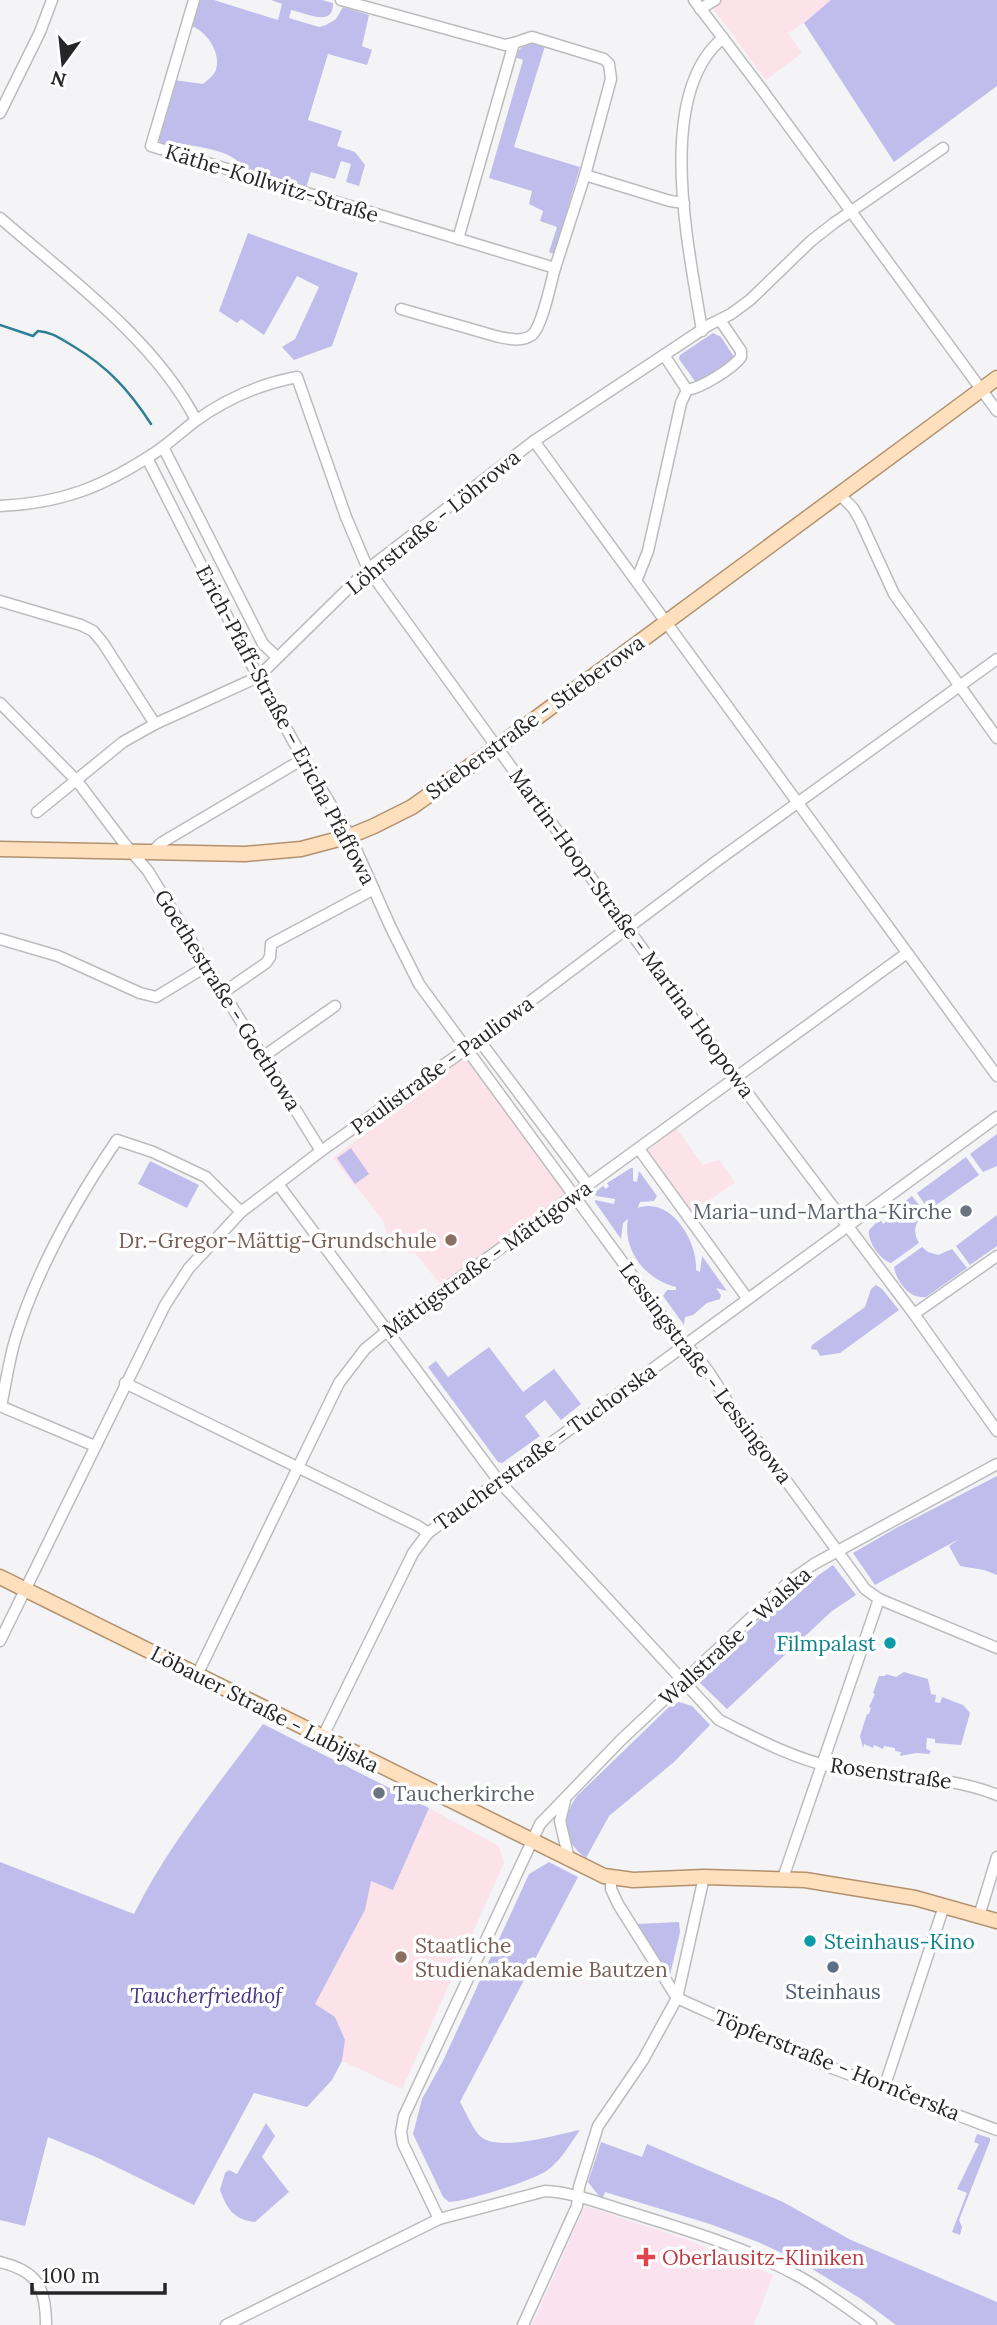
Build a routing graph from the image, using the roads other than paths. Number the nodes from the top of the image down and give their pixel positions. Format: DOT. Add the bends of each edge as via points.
graph roads {
  1 [pos="52,0"];
  2 [pos="194,0"];
  3 [pos="341,0"];
  4 [pos="715,0"];
  5 [pos="697,4"];
  6 [pos="723,38"];
  7 [pos="514,43"];
  8 [pos="0,113"];
  9 [pos="943,148"];
  10 [pos="585,175"];
  11 [pos="684,203"];
  12 [pos="851,212"];
  13 [pos="0,218"];
  14 [pos="458,239"];
  15 [pos="555,268"];
  16 [pos="401,309"];
  17 [pos="720,320"];
  18 [pos="702,331"];
  19 [pos="664,355"];
  20 [pos="997,378"];
  21 [pos="687,390"];
  22 [pos="982,390"];
  23 [pos="997,411"];
  24 [pos="196,421"];
  25 [pos="534,441"];
  26 [pos="163,447"];
  27 [pos="147,458"];
  28 [pos="840,495"];
  29 [pos="0,506"];
  30 [pos="368,569"];
  31 [pos="637,579"];
  32 [pos="0,601"];
  33 [pos="667,622"];
  34 [pos="277,657"];
  35 [pos="997,660"];
  36 [pos="258,677"];
  37 [pos="961,686"];
  38 [pos="0,703"];
  39 [pos="155,724"];
  40 [pos="997,738"];
  41 [pos="497,747"];
  42 [pos="303,759"];
  43 [pos="77,781"];
  44 [pos="798,804"];
  45 [pos="37,812"];
  46 [pos="350,836"];
  47 [pos="0,849"];
  48 [pos="131,852"];
  49 [pos="152,852"];
  50 [pos="374,889"];
  51 [pos="629,929"];
  52 [pos="0,939"];
  53 [pos="907,953"];
  54 [pos="207,966"];
  55 [pos="224,992"];
  56 [pos="335,1006"];
  57 [pos="479,1040"];
  58 [pos="467,1049"];
  59 [pos="264,1056"];
  60 [pos="997,1076"];
  61 [pos="736,1078"];
  62 [pos="997,1117"];
  63 [pos="639,1149"];
  64 [pos="321,1151"];
  65 [pos="278,1184"];
  66 [pos="588,1185"];
  67 [pos="574,1195"];
  68 [pos="241,1212"];
  69 [pos="849,1226"];
  70 [pos="997,1256"];
  71 [pos="747,1298"];
  72 [pos="914,1314"];
  73 [pos="387,1331"];
  74 [pos="685,1343"];
  75 [pos="125,1383"];
  76 [pos="1,1406"];
  77 [pos="997,1431"];
  78 [pos="95,1446"];
  79 [pos="997,1464"];
  80 [pos="297,1468"];
  81 [pos="498,1480"];
  82 [pos="428,1533"];
  83 [pos="838,1551"];
  84 [pos="0,1577"];
  85 [pos="25,1590"];
  86 [pos="879,1599"];
  87 [pos="0,1641"];
  88 [pos="997,1648"];
  89 [pos="197,1675"];
  90 [pos="683,1681"];
  91 [pos="322,1738"];
  92 [pos="823,1764"];
  93 [pos="567,1795"];
  94 [pos="997,1795"];
  95 [pos="531,1841"];
  96 [pos="997,1857"];
  97 [pos="569,1859"];
  98 [pos="699,1877"];
  99 [pos="611,1878"];
  100 [pos="783,1878"];
  101 [pos="944,1906"];
  102 [pos="979,1916"];
  103 [pos="997,1921"];
  104 [pos="677,1998"];
  105 [pos="884,2088"];
  106 [pos="997,2130"];
  107 [pos="578,2197"];
  108 [pos="439,2219"];
  109 [pos="0,2262"];
  110 [pos="235,2323"];
  111 [pos="46,2325"];
  112 [pos="523,2325"];
  113 [pos="871,2325"];
  1 -- 8 [label="street"];
  2 -- 14 [label="street, Käthe-Kollwitz-Straße" via="151,146"];
  3 -- 7 [label="street" via="505,46"];
  4 -- 5 [label="street"];
  5 -- 6 [label="street"];
  6 -- 11 [label="street" via="701,64 686,108 681,145"];
  6 -- 12 [label="street"];
  7 -- 10 [label="street" via="532,37 609,64 611,79"];
  7 -- 14 [label="street"];
  9 -- 12 [label="street, Löhrstraße - Löhrowa"];
  10 -- 11 [label="street"];
  10 -- 15 [label="street"];
  11 -- 18 [label="street"];
  12 -- 17 [label="street, Löhrstraße - Löhrowa" via="811,241 750,300"];
  12 -- 22 [label="street"];
  13 -- 24 [label="street" via="128,332 186,399"];
  14 -- 15 [label="street, Käthe-Kollwitz-Straße"];
  15 -- 16 [label="street" via="538,325 526,338 499,337"];
  17 -- 18 [label="street, Löhrstraße - Löhrowa"];
  17 -- 21 [label="street" via="741,357"];
  18 -- 19 [label="street, Löhrstraße - Löhrowa"];
  19 -- 21 [label="street"];
  19 -- 25 [label="street, Löhrstraße - Löhrowa"];
  20 -- 22 [label="main road, Stieberstraße - Stieberowa"];
  21 -- 31 [label="street"];
  22 -- 23 [label="street"];
  22 -- 28 [label="main road, Stieberstraße - Stieberowa"];
  24 -- 26 [label="street"];
  24 -- 30 [label="street, Martin-Hoop-Straße - Martina Hoopowa" via="256,387 297,377"];
  25 -- 30 [label="street, Löhrstraße - Löhrowa"];
  25 -- 31 [label="street"];
  26 -- 27 [label="street"];
  26 -- 34 [label="street, Erich-Pfaff-Straße – Ericha Pfaffowa" via="263,644"];
  27 -- 29 [label="street" via="77,494"];
  27 -- 36 [label="street, Erich-Pfaff-Straße – Ericha Pfaffowa"];
  28 -- 33 [label="main road, Stieberstraße - Stieberowa"];
  28 -- 37 [label="street" via="860,520 894,594"];
  30 -- 34 [label="street, Löhrstraße - Löhrowa"];
  30 -- 41 [label="street, Martin-Hoop-Straße - Martina Hoopowa"];
  31 -- 33 [label="street"];
  32 -- 39 [label="street" via="93,631"];
  33 -- 41 [label="main road, Stieberstraße - Stieberowa"];
  33 -- 44 [label="street"];
  34 -- 36 [label="street, Löhrstraße - Löhrowa"];
  35 -- 37 [label="street, Paulistraße - Pauliowa"];
  36 -- 39 [label="street, Löhrstraße - Löhrowa"];
  36 -- 42 [label="street, Erich-Pfaff-Straße – Ericha Pfaffowa"];
  37 -- 40 [label="street"];
  37 -- 44 [label="street, Paulistraße - Pauliowa"];
  38 -- 43 [label="street, Goethestraße - Goethowa"];
  39 -- 43 [label="street, Löhrstraße - Löhrowa" via="123,742"];
  41 -- 46 [label="main road, Stieberstraße - Stieberowa" via="412,807"];
  41 -- 51 [label="street, Martin-Hoop-Straße - Martina Hoopowa"];
  42 -- 46 [label="street, Erich-Pfaff-Straße – Ericha Pfaffowa"];
  42 -- 49 [label="street"];
  43 -- 45 [label="street, Löhrstraße - Löhrowa"];
  43 -- 48 [label="street, Goethestraße - Goethowa"];
  44 -- 51 [label="street, Paulistraße - Pauliowa"];
  44 -- 53 [label="street"];
  46 -- 49 [label="main road, Stieberstraße - Stieberowa" via="301,849 257,853"];
  46 -- 50 [label="street, Erich-Pfaff-Straße – Ericha Pfaffowa"];
  47 -- 48 [label="main road, Stieberstraße - Stieberowa"];
  48 -- 49 [label="main road, Stieberstraße - Stieberowa"];
  48 -- 54 [label="street, Goethestraße - Goethowa" via="148,871"];
  50 -- 55 [label="street" via="271,944 266,963"];
  50 -- 58 [label="street, Erich-Pfaff-Straße – Ericha Pfaffowa" via="419,984"];
  51 -- 57 [label="street, Paulistraße - Pauliowa"];
  51 -- 61 [label="street, Martin-Hoop-Straße - Martina Hoopowa"];
  52 -- 54 [label="street" via="58,956 156,997"];
  53 -- 60 [label="street"];
  53 -- 61 [label="street, Mättigstraße - Mättigowa"];
  54 -- 55 [label="street, Goethestraße - Goethowa"];
  55 -- 59 [label="street, Goethestraße - Goethowa"];
  56 -- 59 [label="street"];
  57 -- 58 [label="street, Paulistraße - Pauliowa"];
  57 -- 66 [label="street"];
  58 -- 64 [label="street, Paulistraße - Pauliowa"];
  58 -- 67 [label="street, Erich-Pfaff-Straße – Ericha Pfaffowa"];
  59 -- 64 [label="street, Goethestraße - Goethowa"];
  61 -- 63 [label="street, Mättigstraße - Mättigowa"];
  61 -- 69 [label="street, Martin-Hoop-Straße - Martina Hoopowa"];
  62 -- 69 [label="street, Taucherstraße - Tuchorska"];
  63 -- 66 [label="street, Mättigstraße - Mättigowa"];
  63 -- 71 [label="street"];
  64 -- 65 [label="street, Paulistraße - Pauliowa"];
  65 -- 68 [label="street, Paulistraße - Pauliowa"];
  65 -- 73 [label="street, Rosenstraße"];
  66 -- 67 [label="street, Mättigstraße - Mättigowa"];
  67 -- 73 [label="street, Mättigstraße - Mättigowa"];
  67 -- 74 [label="street, Lessingstraße - Lessingowa"];
  68 -- 75 [label="street, Paulistraße - Pauliowa" via="189,1268"];
  68 -- 76 [label="street" via="206,1177 117,1139 30,1297 15,1339"];
  69 -- 71 [label="street, Taucherstraße - Tuchorska"];
  69 -- 72 [label="street, Martin-Hoop-Straße - Martina Hoopowa"];
  70 -- 72 [label="street"];
  71 -- 74 [label="street, Taucherstraße - Tuchorska"];
  72 -- 77 [label="street, Martin-Hoop-Straße - Martina Hoopowa"];
  73 -- 80 [label="street, Mättigstraße - Mättigowa" via="346,1372"];
  73 -- 81 [label="street, Rosenstraße"];
  74 -- 81 [label="street, Taucherstraße - Tuchorska"];
  74 -- 83 [label="street, Lessingstraße - Lessingowa"];
  75 -- 78 [label="street, Paulistraße - Pauliowa"];
  75 -- 80 [label="street"];
  76 -- 78 [label="street"];
  78 -- 85 [label="street, Paulistraße - Pauliowa"];
  79 -- 83 [label="street, Wallstraße - Walska"];
  80 -- 82 [label="street"];
  80 -- 89 [label="street, Mättigstraße - Mättigowa"];
  81 -- 82 [label="street, Taucherstraße - Tuchorska"];
  81 -- 90 [label="street, Rosenstraße"];
  82 -- 91 [label="street, Taucherstraße - Tuchorska" via="413,1553"];
  83 -- 86 [label="street, Lessingstraße - Lessingowa" via="865,1589"];
  83 -- 90 [label="street, Wallstraße - Walska" via="791,1580"];
  84 -- 85 [label="main road, Löbauer Straße - Lubijska"];
  85 -- 87 [label="street, Paulistraße - Pauliowa"];
  85 -- 89 [label="main road, Löbauer Straße - Lubijska"];
  86 -- 88 [label="street"];
  86 -- 92 [label="street"];
  89 -- 91 [label="main road, Löbauer Straße - Lubijska"];
  90 -- 92 [label="street, Rosenstraße" via="719,1720"];
  90 -- 93 [label="street, Wallstraße - Walska"];
  91 -- 95 [label="main road, Löbauer Straße - Lubijska"];
  92 -- 94 [label="street, Rosenstraße" via="960,1783"];
  92 -- 100 [label="street"];
  93 -- 95 [label="street, Wallstraße - Walska"];
  93 -- 97 [label="street" via="560,1821"];
  95 -- 97 [label="main road, Löbauer Straße - Lubijska"];
  95 -- 108 [label="street, Wallstraße - Walska" via="404,2116 402,2144"];
  96 -- 102 [label="street"];
  97 -- 99 [label="main road, Löbauer Straße - Lubijska"];
  98 -- 99 [label="main road"];
  98 -- 100 [label="main road"];
  98 -- 104 [label="street"];
  99 -- 104 [label="street" via="618,1905"];
  100 -- 101 [label="main road" via="869,1889"];
  101 -- 102 [label="main road"];
  101 -- 105 [label="street"];
  102 -- 103 [label="main road"];
  104 -- 105 [label="street, Töpferstraße - Hornčerska"];
  104 -- 107 [label="street" via="643,2060 598,2126"];
  105 -- 106 [label="street, Töpferstraße - Hornčerska"];
  107 -- 108 [label="street" via="545,2191"];
  107 -- 112 [label="street"];
  107 -- 113 [label="street" via="752,2253 802,2278"];
  108 -- 110 [label="street"];
  109 -- 111 [label="street" via="22,2268 41,2290 46,2299"];
}
